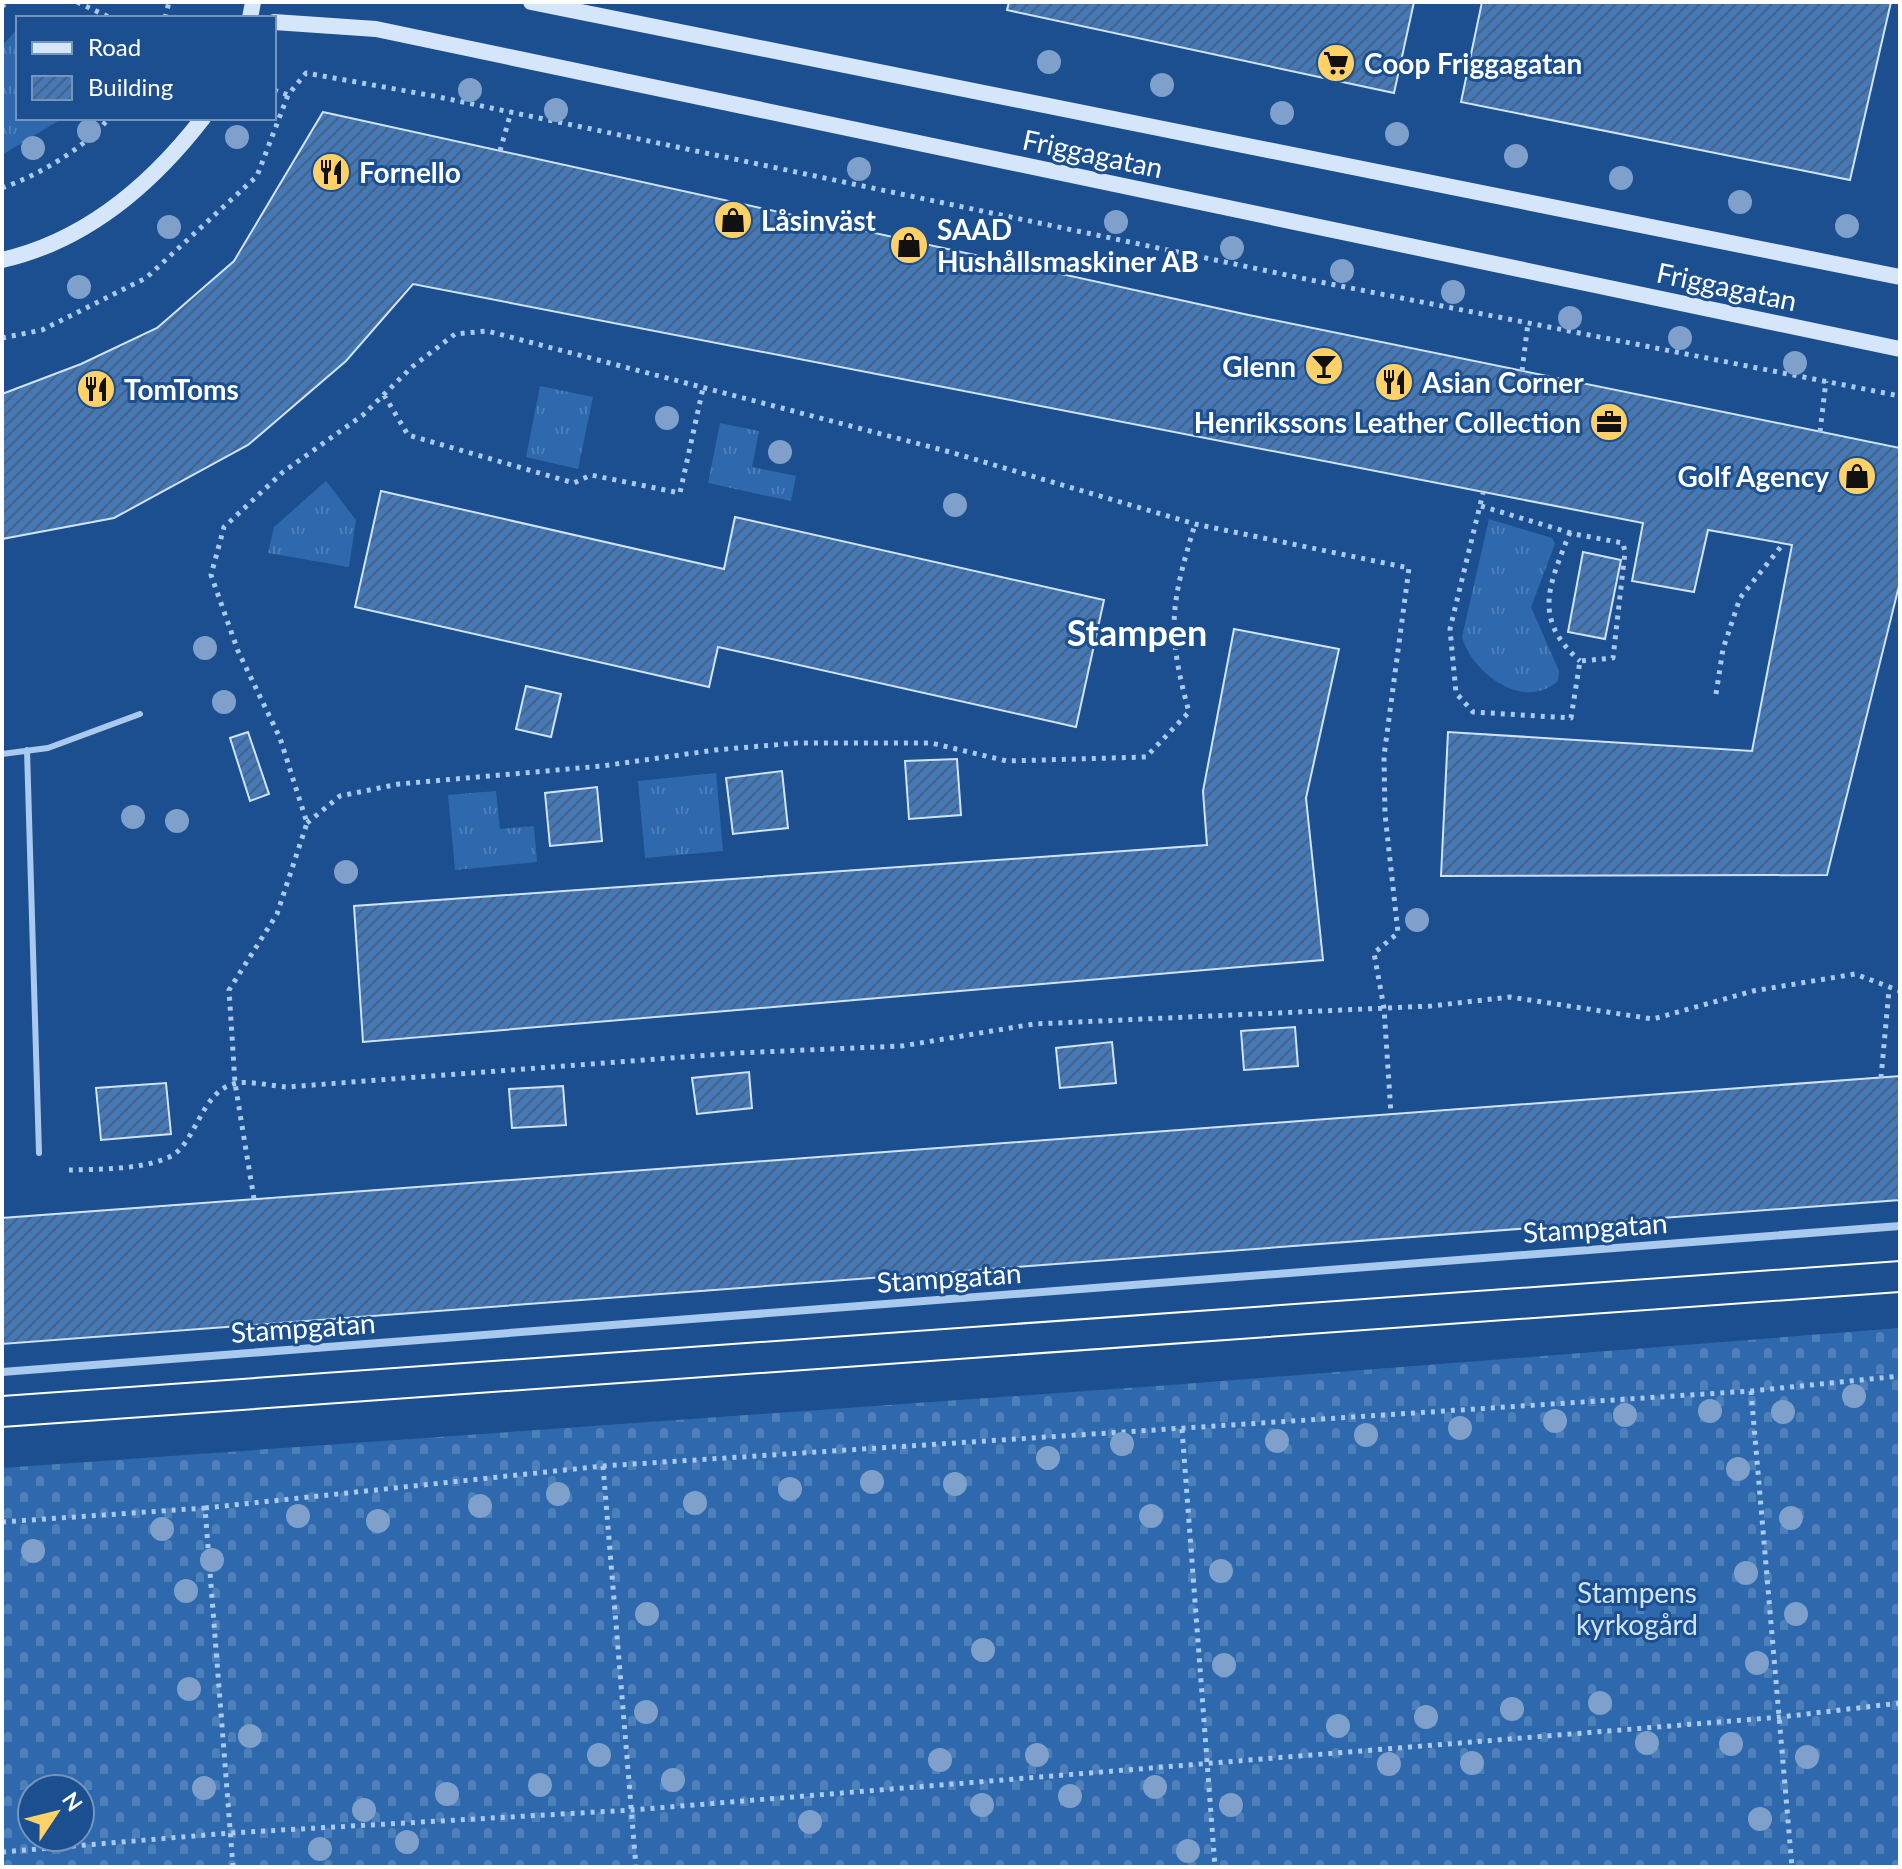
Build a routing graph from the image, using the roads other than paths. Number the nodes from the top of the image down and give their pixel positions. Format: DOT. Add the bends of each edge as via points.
graph roads {
  1 [pos="531,2"];
  2 [pos="276,22"];
  3 [pos="201,120"];
  4 [pos="2,260"];
  5 [pos="1900,277"];
  6 [pos="1900,349"];
  7 [pos="140,714"];
  8 [pos="27,750"];
  9 [pos="2,754"];
  10 [pos="39,1153"];
  11 [pos="1900,1226"];
  12 [pos="2,1372"];
  1 -- 5 [label="main road, Friggagatan"];
  2 -- 6 [label="main road, Friggagatan" via="376,29"];
  3 -- 4 [label="main road" via="141,188 102,216 59,240"];
  7 -- 8 [label="lane" via="48,748"];
  8 -- 9 [label="lane"];
  8 -- 10 [label="lane"];
  11 -- 12 [label="street, Stampgatan"];
}
